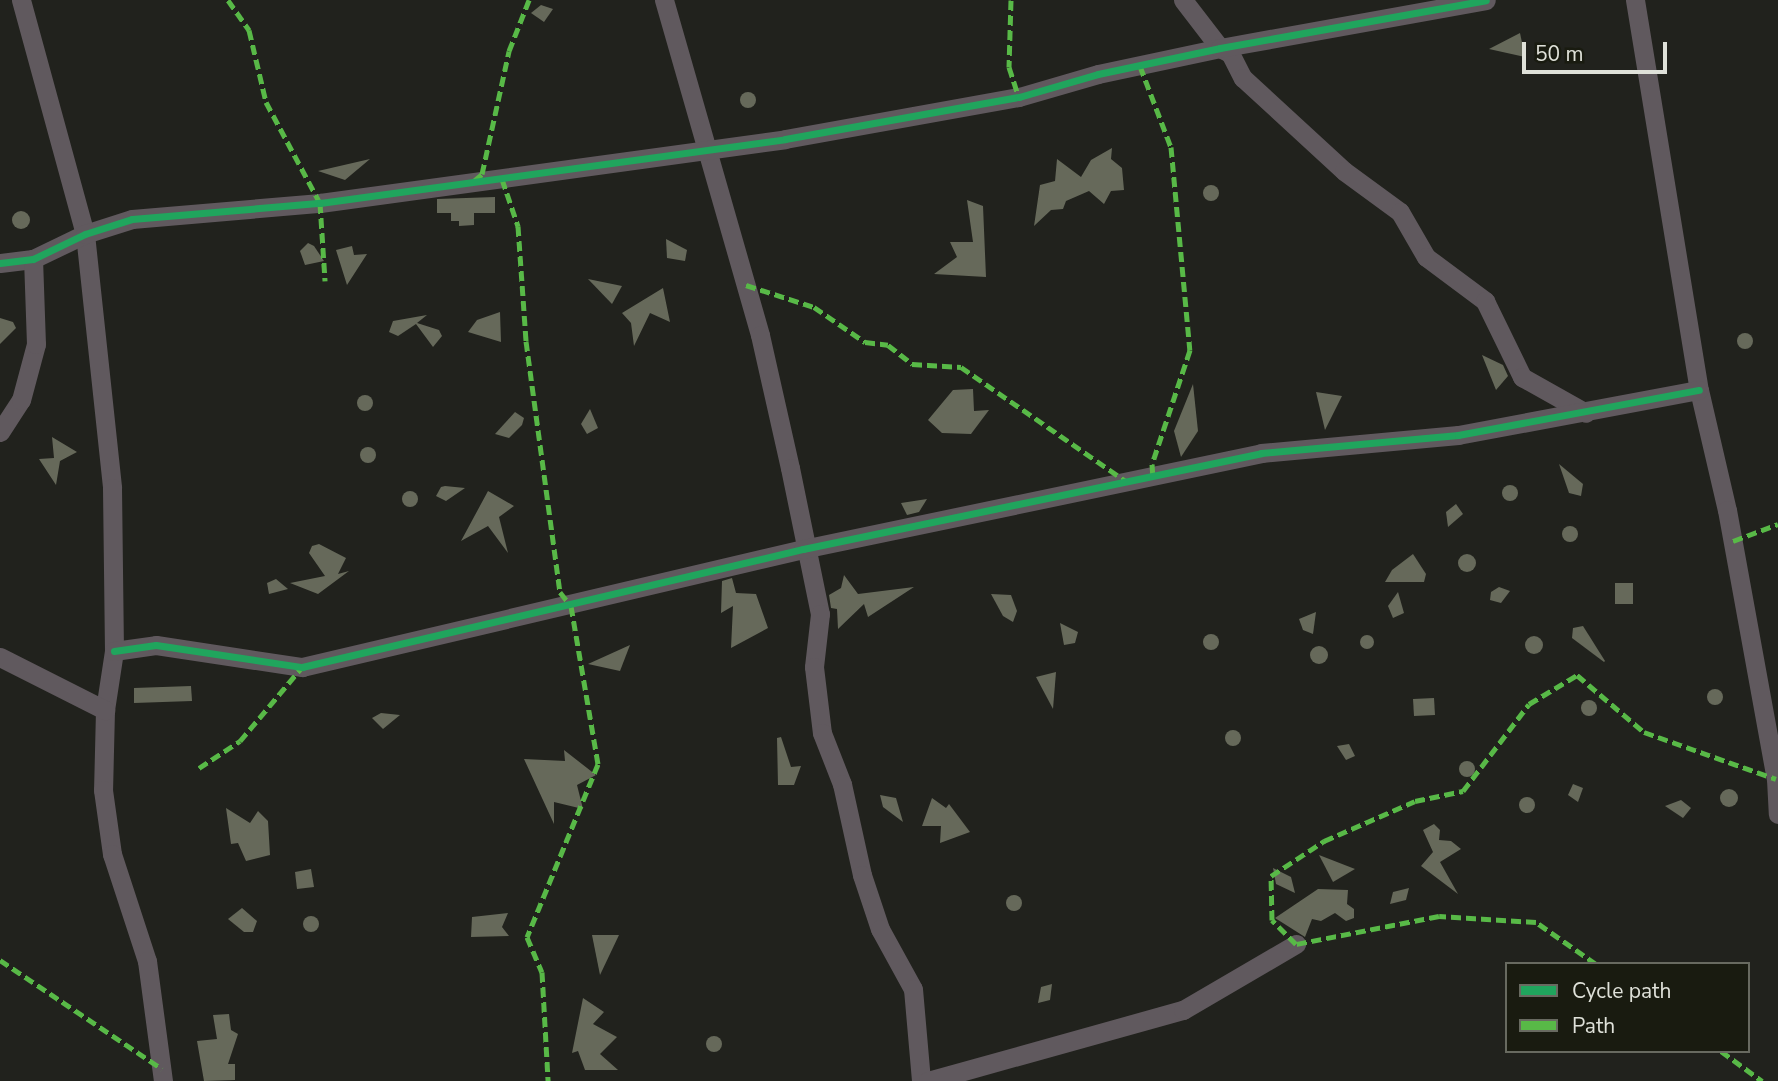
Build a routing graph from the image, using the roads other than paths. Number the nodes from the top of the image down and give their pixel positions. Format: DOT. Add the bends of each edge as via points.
graph roads {
  1 [pos="21,0"];
  2 [pos="664,0"];
  3 [pos="1183,0"];
  4 [pos="1486,0"];
  5 [pos="1635,0"];
  6 [pos="1220,48"];
  7 [pos="705,150"];
  8 [pos="85,233"];
  9 [pos="33,259"];
  10 [pos="0,262"];
  11 [pos="1699,390"];
  12 [pos="1586,414"];
  13 [pos="0,432"];
  14 [pos="803,549"];
  15 [pos="114,651"];
  16 [pos="0,657"];
  17 [pos="105,710"];
  18 [pos="1778,814"];
  19 [pos="1296,944"];
  20 [pos="163,1081"];
  21 [pos="921,1081"];
  22 [pos="928,1081"];
  1 -- 8 [label="street"];
  2 -- 7 [label="street"];
  3 -- 6 [label="street"];
  4 -- 6 [label="street"];
  5 -- 11 [label="street"];
  6 -- 7 [label="street" via="1018,97"];
  6 -- 12 [label="street" via="1230,53 1243,78 1344,171 1400,212 1426,257 1485,301 1522,377"];
  7 -- 8 [label="street" via="320,203 132,219"];
  7 -- 14 [label="street" via="760,335"];
  8 -- 9 [label="street"];
  8 -- 15 [label="street" via="112,488"];
  9 -- 10 [label="street"];
  9 -- 13 [label="street" via="36,344 21,400"];
  11 -- 12 [label="street"];
  11 -- 18 [label="street" via="1727,510 1776,779"];
  12 -- 14 [label="street" via="1458,435 1261,453"];
  14 -- 15 [label="street" via="302,667 156,645"];
  14 -- 21 [label="street" via="820,614 814,667 822,733 842,784 862,875 877,918 912,989"];
  15 -- 17 [label="street"];
  16 -- 17 [label="street"];
  17 -- 20 [label="street" via="103,790 112,854 147,961"];
  19 -- 22 [label="street" via="1183,1010"];
}
